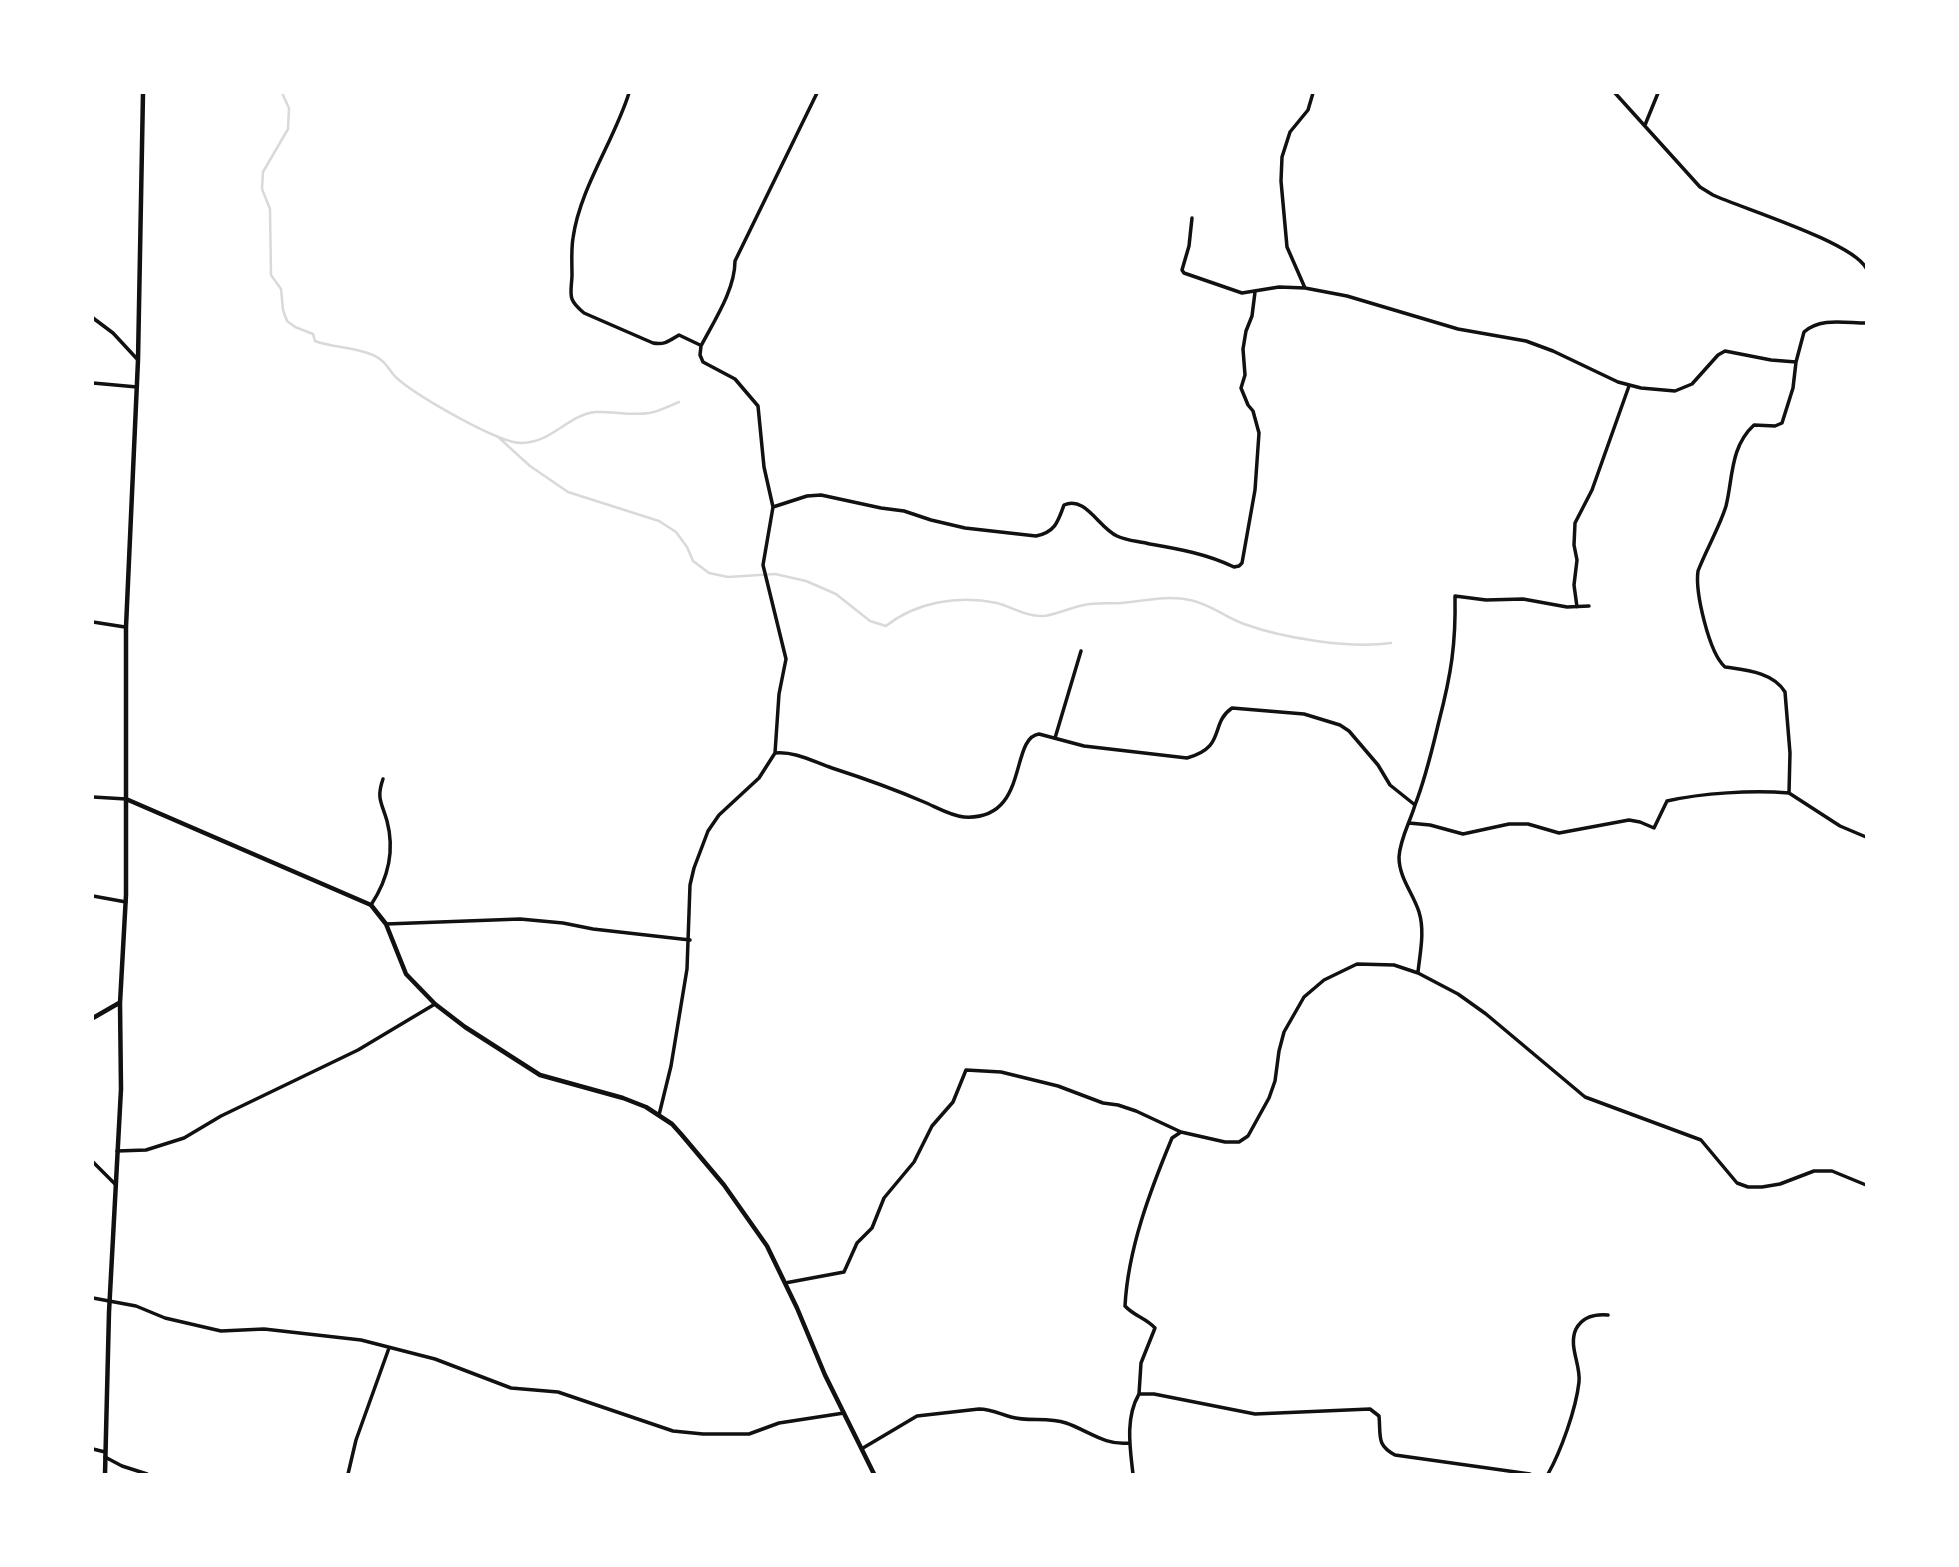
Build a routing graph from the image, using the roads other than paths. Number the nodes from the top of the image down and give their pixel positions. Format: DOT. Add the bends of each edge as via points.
graph roads {
  1 [pos="143,93"];
  2 [pos="629,93"];
  3 [pos="817,93"];
  4 [pos="1313,93"];
  5 [pos="1615,93"];
  6 [pos="1658,93"];
  7 [pos="1645,125"];
  8 [pos="1192,218"];
  9 [pos="1866,268"];
  10 [pos="1305,288"];
  11 [pos="1255,291"];
  12 [pos="93,318"];
  13 [pos="1866,323"];
  14 [pos="701,346"];
  15 [pos="138,360"];
  16 [pos="1796,362"];
  17 [pos="93,383"];
  18 [pos="1629,386"];
  19 [pos="137,387"];
  20 [pos="773,507"];
  21 [pos="1589,606"];
  22 [pos="1577,607"];
  23 [pos="93,622"];
  24 [pos="126,627"];
  25 [pos="1080,651"];
  26 [pos="1055,738"];
  27 [pos="775,753"];
  28 [pos="383,779"];
  29 [pos="1789,793"];
  30 [pos="93,797"];
  31 [pos="125,799"];
  32 [pos="1415,805"];
  33 [pos="1409,823"];
  34 [pos="1866,837"];
  35 [pos="93,896"];
  36 [pos="126,902"];
  37 [pos="371,905"];
  38 [pos="386,924"];
  39 [pos="690,940"];
  40 [pos="1418,973"];
  41 [pos="120,1003"];
  42 [pos="435,1004"];
  43 [pos="93,1018"];
  44 [pos="659,1115"];
  45 [pos="1181,1132"];
  46 [pos="117,1151"];
  47 [pos="93,1162"];
  48 [pos="115,1184"];
  49 [pos="1866,1185"];
  50 [pos="785,1283"];
  51 [pos="93,1298"];
  52 [pos="111,1301"];
  53 [pos="1608,1315"];
  54 [pos="389,1348"];
  55 [pos="1139,1394"];
  56 [pos="844,1413"];
  57 [pos="1130,1442"];
  58 [pos="863,1448"];
  59 [pos="93,1449"];
  60 [pos="105,1454"];
  61 [pos="105,1474"];
  62 [pos="147,1474"];
  63 [pos="348,1474"];
  64 [pos="874,1474"];
  65 [pos="1133,1474"];
  66 [pos="1530,1474"];
  67 [pos="1548,1474"];
  1 -- 15 [label="street"];
  2 -- 14 [label="street" via="577,217 570,297 584,313 653,343 668,343 679,335"];
  3 -- 14 [label="street" via="735,261 731,284"];
  4 -- 10 [label="street" via="1308,110 1290,132 1281,181 1287,247"];
  5 -- 7 [label="street"];
  6 -- 7 [label="street"];
  7 -- 9 [label="street" via="1700,187 1854,254"];
  8 -- 11 [label="street" via="1182,272 1235,292"];
  10 -- 11 [label="street"];
  10 -- 18 [label="street" via="1458,329 1526,341"];
  11 -- 20 [label="street" via="1242,349 1245,375 1241,388 1257,422 1258,443 1255,490 1239,566 1117,536 1096,521 1090,510 1074,503 1064,505 1047,534 1036,536 965,528 821,495"];
  12 -- 15 [label="street"];
  13 -- 16 [label="street" via="1824,322 1808,328"];
  14 -- 20 [label="street" via="703,362 735,379 758,406"];
  15 -- 19 [label="street"];
  16 -- 18 [label="street" via="1725,351 1692,384 1675,391"];
  16 -- 29 [label="street" via="1782,423 1754,425 1738,449 1727,503 1697,579 1710,647 1720,664 1766,677 1785,692"];
  17 -- 19 [label="street"];
  18 -- 22 [label="street" via="1592,490 1575,523"];
  19 -- 24 [label="street"];
  20 -- 27 [label="street" via="763,565 786,659"];
  21 -- 22 [label="street"];
  22 -- 32 [label="street" via="1455,596 1450,680 1428,772"];
  23 -- 24 [label="street"];
  24 -- 31 [label="street"];
  25 -- 26 [label="street"];
  26 -- 27 [label="street" via="1032,735 1004,801 996,810 964,817 811,760"];
  26 -- 32 [label="street" via="1107,750 1187,758 1214,743 1232,708 1304,714 1349,731 1390,785"];
  27 -- 39 [label="street" via="759,778 726,806 708,831 690,885"];
  28 -- 37 [label="street" via="379,793 392,851"];
  29 -- 33 [label="street" via="1689,796 1667,802 1654,828 1629,820 1559,833 1509,824 1463,834"];
  29 -- 34 [label="street"];
  30 -- 31 [label="street"];
  31 -- 36 [label="street"];
  31 -- 37 [label="street"];
  32 -- 33 [label="street"];
  33 -- 40 [label="street" via="1399,867 1420,914"];
  35 -- 36 [label="street"];
  36 -- 41 [label="street"];
  37 -- 38 [label="street"];
  38 -- 39 [label="street" via="520,919"];
  38 -- 42 [label="street" via="406,974"];
  39 -- 44 [label="street"];
  40 -- 45 [label="street" via="1394,965 1357,964 1324,980 1304,997 1284,1032 1275,1081 1248,1136 1239,1142 1225,1142"];
  40 -- 49 [label="street" via="1486,1014 1586,1097 1701,1140 1737,1183 1762,1187 1814,1171 1832,1171"];
  41 -- 43 [label="street"];
  41 -- 46 [label="street"];
  42 -- 44 [label="street" via="540,1075 623,1098"];
  42 -- 46 [label="street" via="358,1050 221,1115 184,1138 160,1147"];
  44 -- 50 [label="street" via="724,1185 767,1246"];
  45 -- 50 [label="street" via="1136,1111 1058,1086 1001,1072 966,1070 953,1102 884,1198 872,1228 857,1244 844,1272"];
  45 -- 55 [label="street" via="1172,1138 1163,1159 1129,1261 1125,1306 1155,1328 1141,1363"];
  46 -- 48 [label="street"];
  47 -- 48 [label="street"];
  48 -- 52 [label="street"];
  50 -- 56 [label="street"];
  51 -- 52 [label="street"];
  52 -- 54 [label="street" via="221,1331 264,1329 361,1340"];
  52 -- 60 [label="street"];
  53 -- 67 [label="street" via="1586,1318 1575,1330 1579,1381 1567,1429"];
  54 -- 56 [label="street" via="435,1359 511,1388 558,1392 673,1432 749,1434 779,1423"];
  54 -- 63 [label="street"];
  55 -- 57 [label="street" via="1132,1406"];
  55 -- 66 [label="street" via="1171,1396 1255,1415 1370,1409 1379,1416 1384,1449 1395,1455"];
  56 -- 58 [label="street"];
  57 -- 58 [label="street" via="1104,1440 1066,1423 979,1409 918,1416"];
  57 -- 65 [label="street"];
  58 -- 64 [label="street"];
  59 -- 60 [label="street"];
  60 -- 61 [label="street"];
  60 -- 62 [label="street" via="122,1466"];
}
